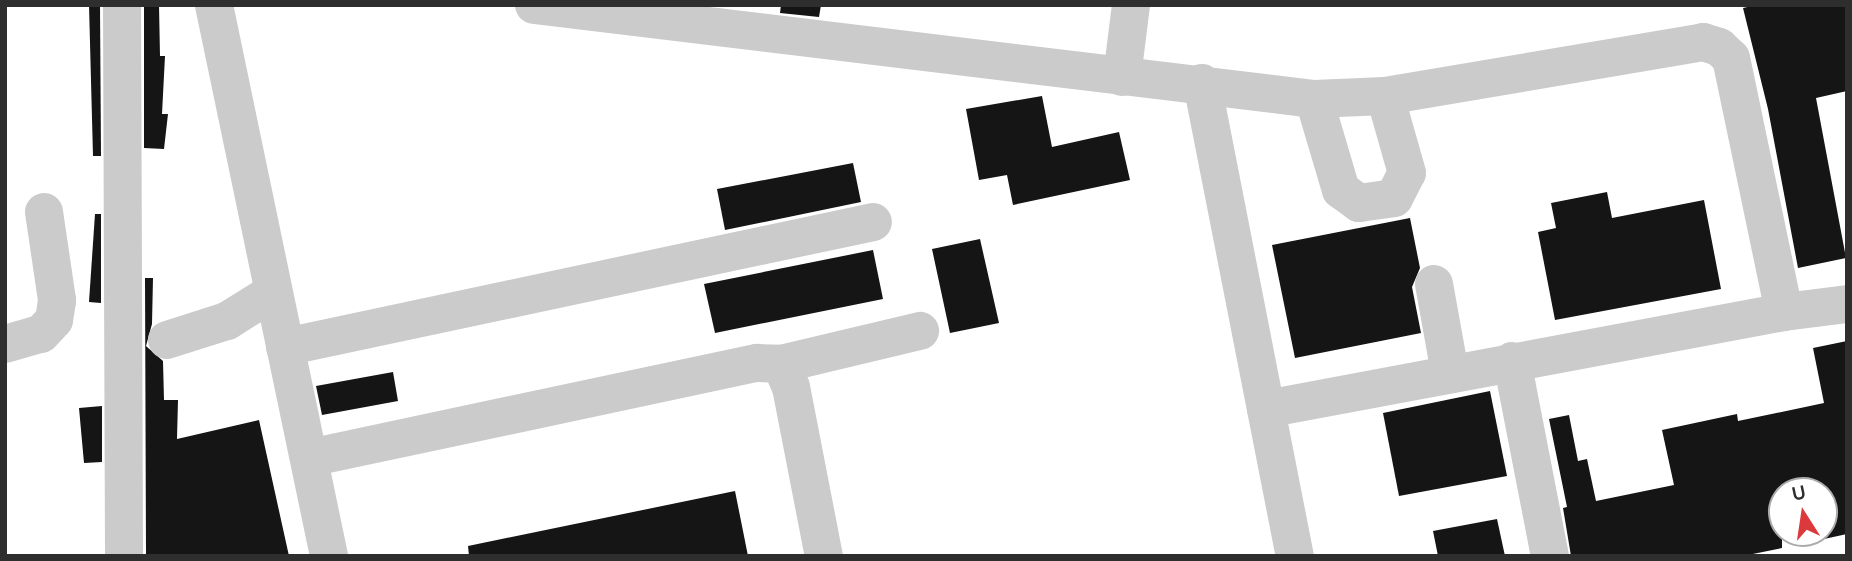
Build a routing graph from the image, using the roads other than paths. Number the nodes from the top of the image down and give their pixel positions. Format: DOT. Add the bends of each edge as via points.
graph roads {
  1 [pos="122,5"];
  2 [pos="214,5"];
  3 [pos="534,5"];
  4 [pos="1131,5"];
  5 [pos="1122,77"];
  6 [pos="1202,83"];
  7 [pos="1385,96"];
  8 [pos="1314,99"];
  9 [pos="44,212"];
  10 [pos="873,222"];
  11 [pos="1434,284"];
  12 [pos="272,293"];
  13 [pos="1847,304"];
  14 [pos="1784,312"];
  15 [pos="920,331"];
  16 [pos="167,340"];
  17 [pos="5,344"];
  18 [pos="285,347"];
  19 [pos="1512,361"];
  20 [pos="781,364"];
  21 [pos="1450,373"];
  22 [pos="1266,410"];
  23 [pos="309,458"];
  24 [pos="124,556"];
  25 [pos="330,556"];
  26 [pos="824,556"];
  27 [pos="1295,556"];
  28 [pos="1550,556"];
  1 -- 24 [label="street"];
  2 -- 12 [label="street"];
  3 -- 5 [label="street"];
  4 -- 5 [label="street"];
  5 -- 6 [label="street"];
  6 -- 8 [label="street"];
  6 -- 22 [label="street"];
  7 -- 8 [label="street"];
  7 -- 8 [label="street" via="1408,173 1394,198 1359,203 1341,190"];
  7 -- 14 [label="street" via="1703,42 1719,47 1731,58 1735,74"];
  9 -- 17 [label="street" via="57,299 54,320 41,334"];
  10 -- 18 [label="street"];
  11 -- 21 [label="street"];
  12 -- 16 [label="street" via="227,321"];
  12 -- 18 [label="street"];
  13 -- 14 [label="street"];
  14 -- 19 [label="street"];
  15 -- 20 [label="street"];
  18 -- 23 [label="street"];
  19 -- 21 [label="street"];
  19 -- 28 [label="street"];
  20 -- 23 [label="street" via="757,363"];
  20 -- 26 [label="street" via="791,387"];
  21 -- 22 [label="street"];
  22 -- 27 [label="street"];
  23 -- 25 [label="street"];
}
